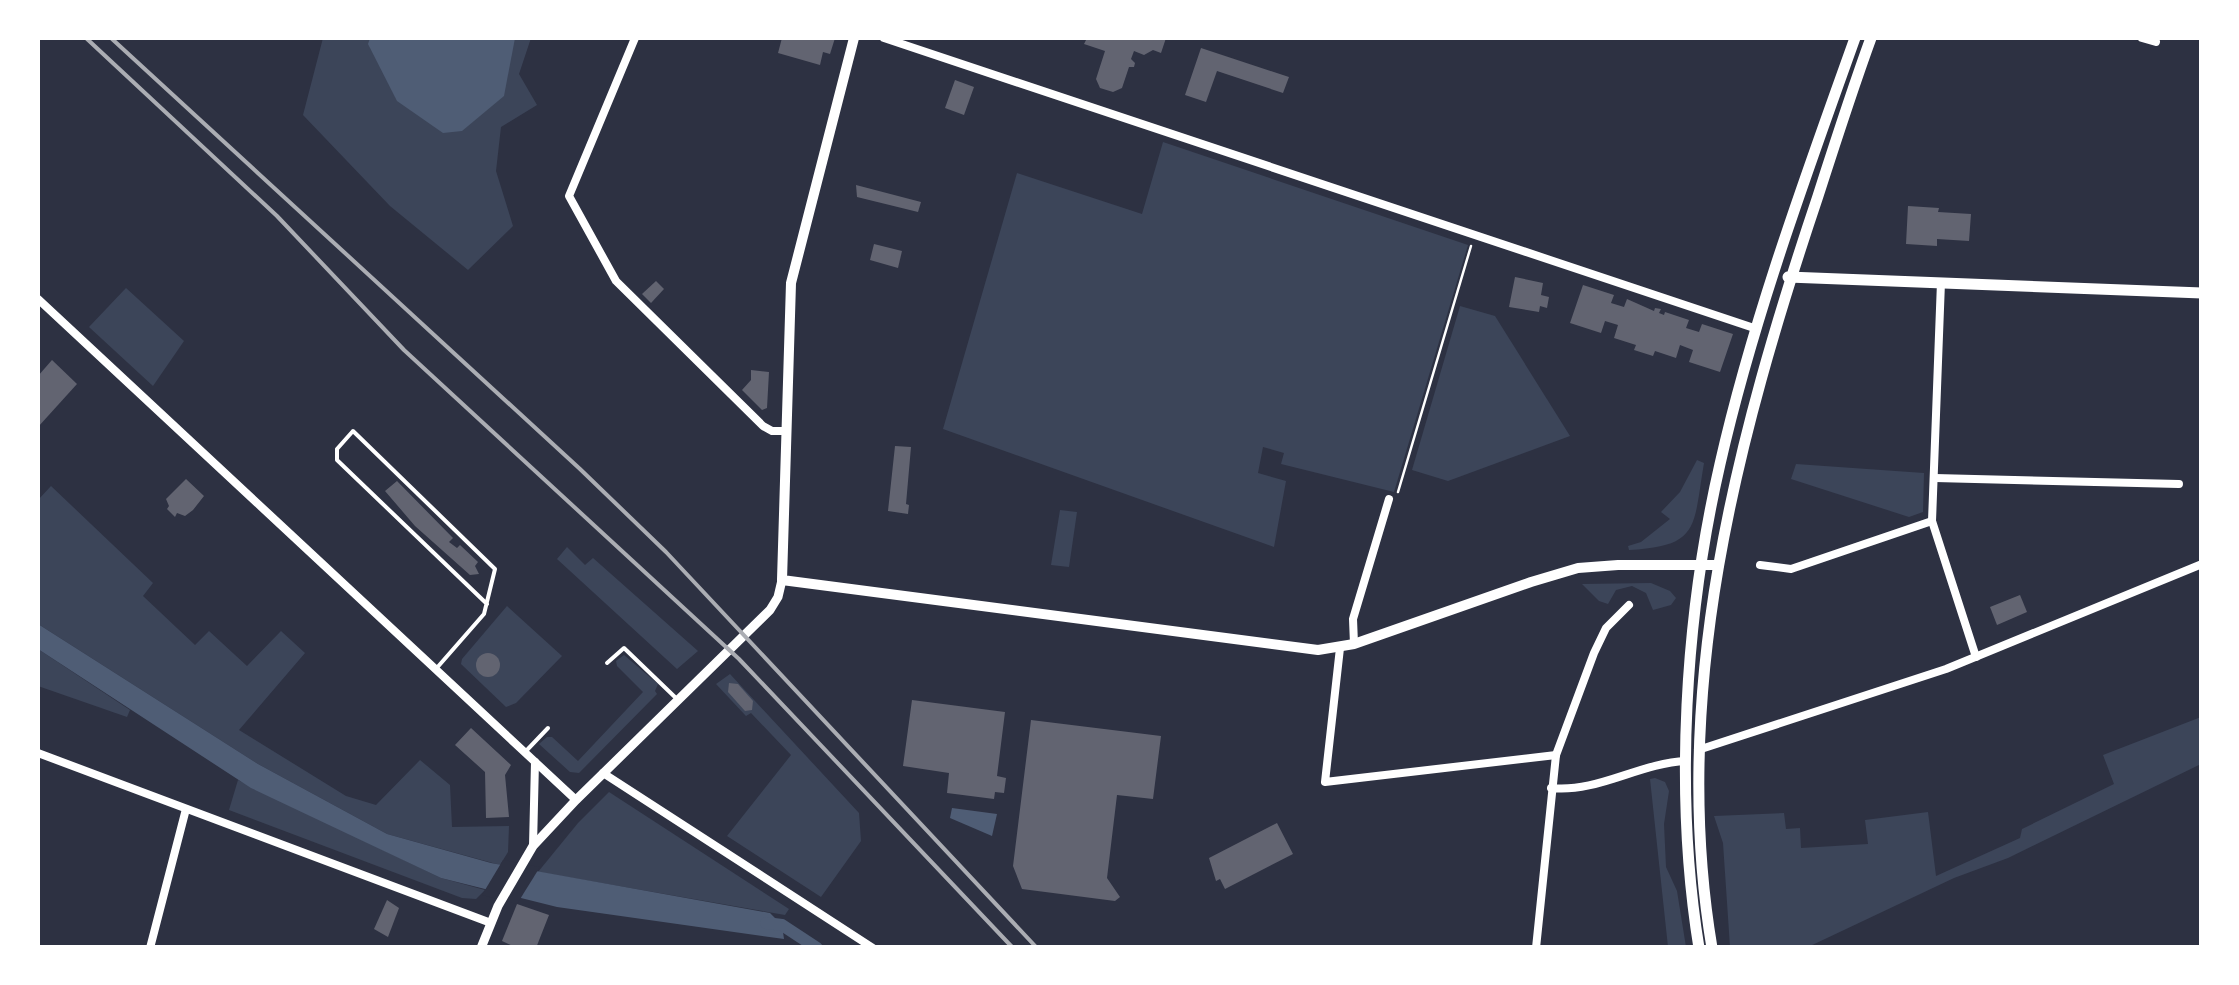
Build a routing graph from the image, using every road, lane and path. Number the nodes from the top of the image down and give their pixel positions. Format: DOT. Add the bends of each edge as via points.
graph roads {
  1 [pos="635,38"];
  2 [pos="854,38"];
  3 [pos="884,38"];
  4 [pos="1855,38"];
  5 [pos="1870,38"];
  6 [pos="2142,38"];
  7 [pos="2156,42"];
  8 [pos="1474,234"];
  9 [pos="1774,276"];
  10 [pos="1790,277"];
  11 [pos="1941,282"];
  12 [pos="2202,293"];
  13 [pos="38,298"];
  14 [pos="1757,328"];
  15 [pos="785,431"];
  16 [pos="1934,478"];
  17 [pos="2179,484"];
  18 [pos="1389,499"];
  19 [pos="1932,521"];
  20 [pos="2202,564"];
  21 [pos="1702,565"];
  22 [pos="1719,565"];
  23 [pos="1760,565"];
  24 [pos="782,580"];
  25 [pos="486,604"];
  26 [pos="1629,605"];
  27 [pos="1354,644"];
  28 [pos="1340,648"];
  29 [pos="1976,657"];
  30 [pos="608,663"];
  31 [pos="435,670"];
  32 [pos="678,700"];
  33 [pos="548,728"];
  34 [pos="1698,750"];
  35 [pos="524,752"];
  36 [pos="38,753"];
  37 [pos="1556,755"];
  38 [pos="1686,761"];
  39 [pos="535,762"];
  40 [pos="604,773"];
  41 [pos="1550,788"];
  42 [pos="576,800"];
  43 [pos="186,809"];
  44 [pos="533,846"];
  45 [pos="490,924"];
  46 [pos="150,948"];
  47 [pos="480,948"];
  48 [pos="873,948"];
  49 [pos="1536,948"];
  50 [pos="1699,948"];
  51 [pos="1712,948"];
  1 -- 15 [label="street" via="569,196 616,281 637,304 767,429"];
  2 -- 15 [label="main road" via="791,283"];
  3 -- 8 [label="street"];
  4 -- 9 [label="main road"];
  5 -- 10 [label="main road"];
  6 -- 7 [label="street"];
  8 -- 14 [label="street"];
  8 -- 18 [label="path" via="1398,492"];
  9 -- 10 [label="main road"];
  9 -- 14 [label="main road"];
  10 -- 11 [label="main road"];
  10 -- 22 [label="main road" via="1740,451"];
  11 -- 12 [label="main road"];
  11 -- 16 [label="street"];
  13 -- 31 [label="street"];
  14 -- 21 [label="main road" via="1719,467"];
  15 -- 24 [label="main road"];
  16 -- 17 [label="street"];
  16 -- 19 [label="street"];
  18 -- 27 [label="street" via="1353,619"];
  19 -- 23 [label="street" via="1791,569"];
  19 -- 29 [label="street"];
  20 -- 29 [label="street"];
  21 -- 22 [label="main road"];
  21 -- 27 [label="main road" via="1578,568"];
  21 -- 38 [label="main road"];
  22 -- 34 [label="main road"];
  24 -- 28 [label="main road" via="1296,649"];
  24 -- 32 [label="street" via="770,610"];
  25 -- 25 [label="lane" via="337,460 337,449 353,431 495,569"];
  25 -- 31 [label="lane"];
  26 -- 37 [label="street" via="1606,628"];
  27 -- 28 [label="main road"];
  28 -- 37 [label="street" via="1325,782"];
  29 -- 34 [label="street"];
  30 -- 32 [label="lane" via="624,648"];
  31 -- 35 [label="street"];
  32 -- 40 [label="street"];
  33 -- 35 [label="lane"];
  34 -- 51 [label="main road"];
  35 -- 39 [label="street"];
  36 -- 43 [label="street"];
  37 -- 41 [label="street"];
  38 -- 41 [label="street" via="1580,788"];
  38 -- 50 [label="main road"];
  39 -- 42 [label="street"];
  39 -- 44 [label="street"];
  40 -- 42 [label="street"];
  40 -- 48 [label="street"];
  41 -- 49 [label="street"];
  42 -- 44 [label="street"];
  43 -- 45 [label="street"];
  43 -- 46 [label="street"];
  44 -- 45 [label="street"];
  45 -- 47 [label="street"];
}
